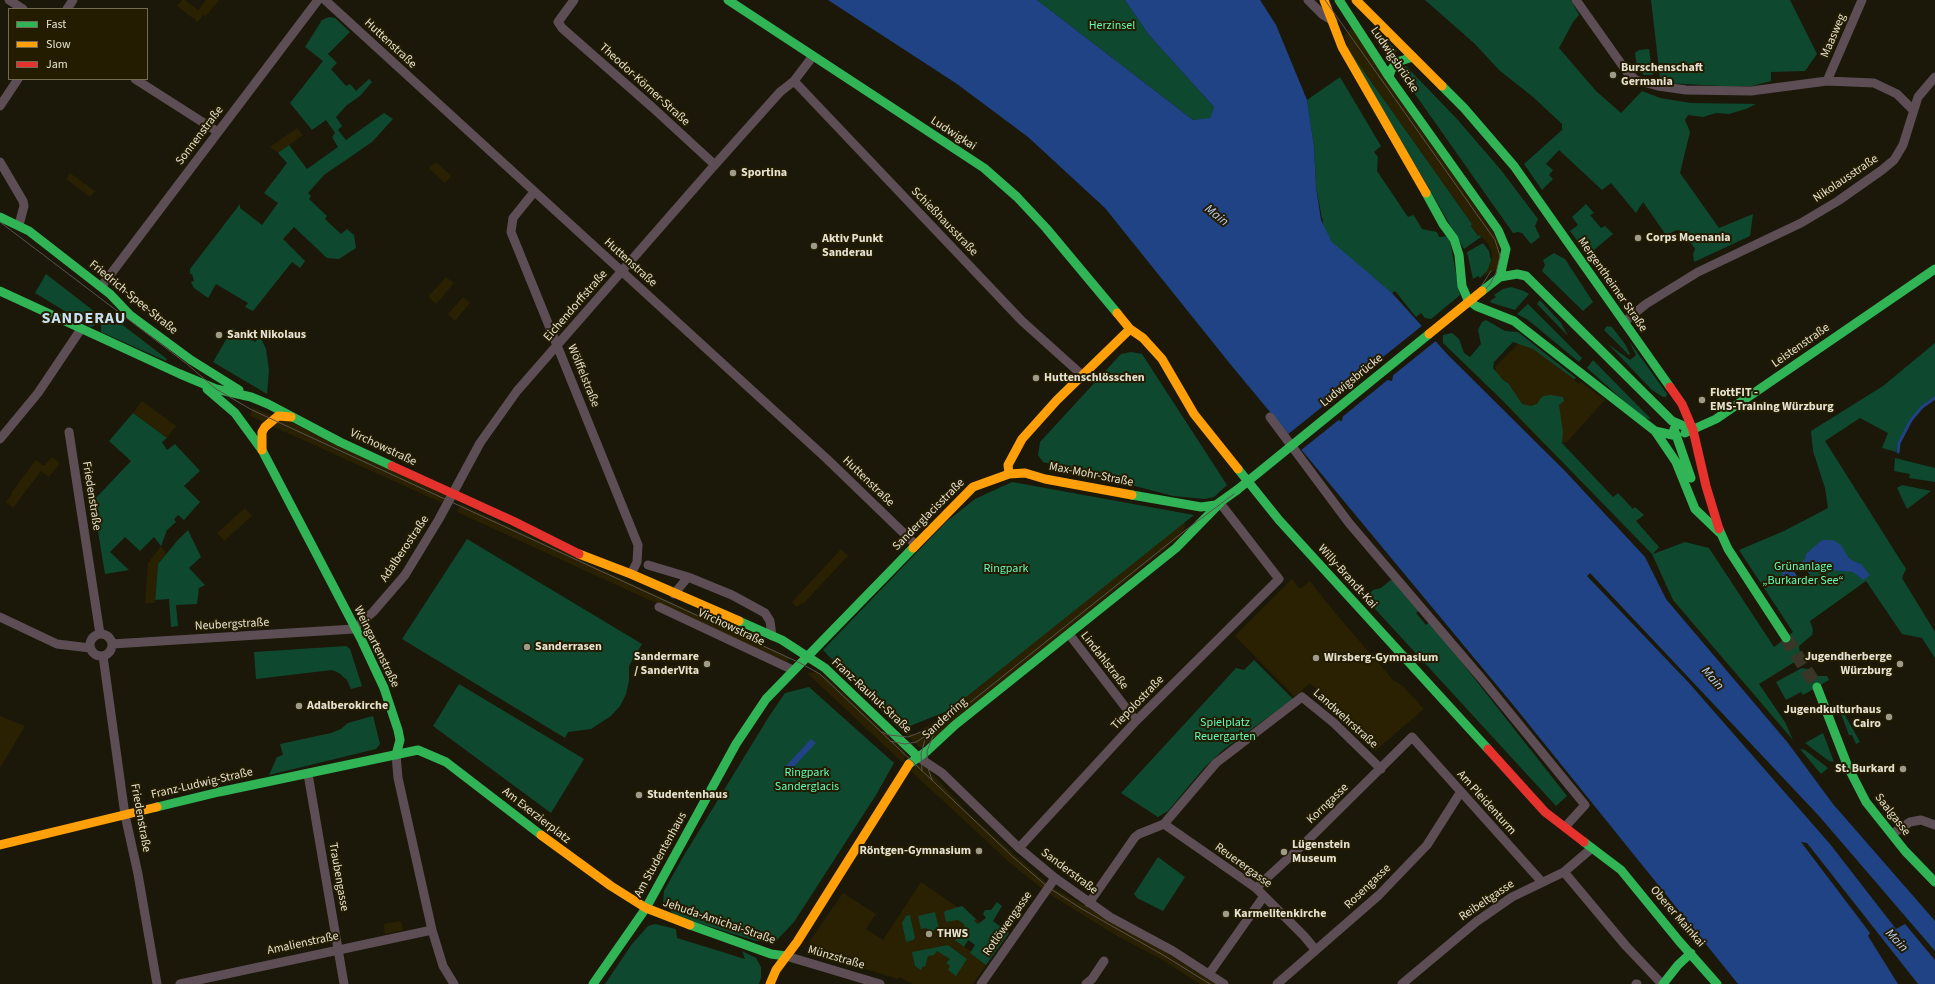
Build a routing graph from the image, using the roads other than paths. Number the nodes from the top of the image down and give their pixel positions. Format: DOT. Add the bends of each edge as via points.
graph roads {
  1 [pos="9,0"];
  2 [pos="318,0"];
  3 [pos="325,0"];
  4 [pos="574,0"];
  5 [pos="728,0"];
  6 [pos="1308,0"];
  7 [pos="1324,0"];
  8 [pos="1339,0"];
  9 [pos="1356,0"];
  10 [pos="1576,0"];
  11 [pos="1862,0"];
  12 [pos="21,8"];
  13 [pos="1350,16"];
  14 [pos="1333,21"];
  15 [pos="1377,22"];
  16 [pos="813,56"];
  17 [pos="1413,57"];
  18 [pos="1389,76"];
  19 [pos="1935,77"];
  20 [pos="17,80"];
  21 [pos="137,80"];
  22 [pos="794,81"];
  23 [pos="1827,81"];
  24 [pos="0,106"];
  25 [pos="1913,110"];
  26 [pos="218,132"];
  27 [pos="0,162"];
  28 [pos="714,165"];
  29 [pos="534,192"];
  30 [pos="0,217"];
  31 [pos="19,225"];
  32 [pos="1935,269"];
  33 [pos="622,272"];
  34 [pos="1500,277"];
  35 [pos="101,287"];
  36 [pos="0,291"];
  37 [pos="1624,322"];
  38 [pos="1130,329"];
  39 [pos="81,330"];
  40 [pos="557,346"];
  41 [pos="1082,375"];
  42 [pos="194,380"];
  43 [pos="251,397"];
  44 [pos="292,417"];
  45 [pos="1270,417"];
  46 [pos="1672,422"];
  47 [pos="1693,430"];
  48 [pos="1655,431"];
  49 [pos="69,432"];
  50 [pos="1677,436"];
  51 [pos="0,439"];
  52 [pos="262,450"];
  53 [pos="1009,474"];
  54 [pos="452,494"];
  55 [pos="1220,503"];
  56 [pos="1201,507"];
  57 [pos="1708,522"];
  58 [pos="1198,526"];
  59 [pos="1721,535"];
  60 [pos="916,545"];
  61 [pos="648,565"];
  62 [pos="631,574"];
  63 [pos="688,577"];
  64 [pos="674,594"];
  65 [pos="659,607"];
  66 [pos="0,617"];
  67 [pos="354,629"];
  68 [pos="100,634"];
  69 [pos="1069,634"];
  70 [pos="772,636"];
  71 [pos="1786,638"];
  72 [pos="112,644"];
  73 [pos="90,648"];
  74 [pos="103,656"];
  75 [pos="806,656"];
  76 [pos="793,670"];
  77 [pos="1817,687"];
  78 [pos="1136,721"];
  79 [pos="1414,740"];
  80 [pos="410,752"];
  81 [pos="396,755"];
  82 [pos="918,757"];
  83 [pos="1381,769"];
  84 [pos="308,774"];
  85 [pos="1460,793"];
  86 [pos="125,815"];
  87 [pos="1164,824"];
  88 [pos="1935,825"];
  89 [pos="1565,827"];
  90 [pos="1892,834"];
  91 [pos="0,845"];
  92 [pos="1019,848"];
  93 [pos="1592,848"];
  94 [pos="1618,867"];
  95 [pos="1564,872"];
  96 [pos="1055,878"];
  97 [pos="1541,881"];
  98 [pos="1935,882"];
  99 [pos="1256,888"];
  100 [pos="1264,896"];
  101 [pos="1089,902"];
  102 [pos="646,908"];
  103 [pos="432,930"];
  104 [pos="338,949"];
  105 [pos="1314,952"];
  106 [pos="1691,953"];
  107 [pos="786,956"];
  108 [pos="1104,960"];
  109 [pos="1209,974"];
  110 [pos="1090,982"];
  111 [pos="157,984"];
  112 [pos="180,984"];
  113 [pos="344,984"];
  114 [pos="454,984"];
  115 [pos="593,984"];
  116 [pos="770,984"];
  117 [pos="880,984"];
  118 [pos="981,984"];
  119 [pos="1224,984"];
  120 [pos="1277,984"];
  121 [pos="1402,984"];
  122 [pos="1662,984"];
  123 [pos="1717,984"];
  1 -- 12 [label="street"];
  2 -- 26 [label="street, Sonnenstraße"];
  3 -- 29 [label="street, Huttenstraße"];
  4 -- 28 [label="street, Theodor-Körner-Straße" via="558,22 562,28"];
  5 -- 16 [label="main road, Ludwigkai"];
  6 -- 14 [label="street" via="1323,16"];
  7 -- 14 [label="main road"];
  8 -- 13 [label="main road, Ludwigsbrücke"];
  9 -- 15 [label="main road, Mergentheimer Straße"];
  10 -- 23 [label="street" via="1627,72 1636,80 1686,90 1751,90"];
  11 -- 23 [label="street, Maasweg"];
  13 -- 14 [label="main road"];
  13 -- 15 [label="main road"];
  13 -- 18 [label="main road, Ludwigsbrücke"];
  14 -- 48 [label="main road" via="1342,47 1454,239 1459,255 1462,286 1468,300 1476,306 1514,321"];
  15 -- 17 [label="main road, Mergentheimer Straße"];
  16 -- 22 [label="street, Eichendorffstraße"];
  16 -- 38 [label="main road, Ludwigkai" via="989,173 1017,197"];
  17 -- 18 [label="main road" via="1397,62"];
  17 -- 37 [label="main road, Mergentheimer Straße" via="1464,108 1514,166"];
  18 -- 34 [label="main road, Ludwigsbrücke" via="1498,230 1506,249"];
  19 -- 25 [label="street, Nikolausstraße" via="1918,97"];
  20 -- 24 [label="street"];
  21 -- 26 [label="street"];
  22 -- 28 [label="street, Eichendorffstraße" via="780,92"];
  22 -- 41 [label="street, Schießhausstraße" via="1017,316"];
  23 -- 25 [label="street" via="1874,83 1897,94"];
  25 -- 37 [label="street, Nikolausstraße" via="1903,145 1894,160 1882,170 1801,223 1698,272 1646,304"];
  26 -- 35 [label="street, Sonnenstraße"];
  27 -- 31 [label="street" via="23,201"];
  28 -- 33 [label="street, Eichendorffstraße"];
  29 -- 33 [label="street, Huttenstraße"];
  29 -- 40 [label="street, Wölffelstraße" via="513,218 510,232"];
  30 -- 31 [label="main road, Friedrich-Spee-Straße"];
  31 -- 35 [label="main road, Friedrich-Spee-Straße"];
  32 -- 47 [label="main road, Leistenstraße" via="1716,419"];
  33 -- 40 [label="street, Eichendorffstraße"];
  33 -- 60 [label="street, Huttenstraße" via="827,459"];
  34 -- 46 [label="main road" via="1517,274 1526,276 1536,283"];
  34 -- 55 [label="main road, Ludwigsbrücke, bridge"];
  35 -- 43 [label="main road, Friedrich-Spee-Straße" via="130,314 190,360"];
  36 -- 39 [label="main road, Virchowstraße"];
  37 -- 47 [label="main road, Mergentheimer Straße" via="1682,404"];
  38 -- 41 [label="main road"];
  38 -- 89 [label="main road, Willy-Brandt-Kai" via="1143,338 1162,359 1194,414 1279,520 1545,812"];
  39 -- 42 [label="main road, Virchowstraße"];
  39 -- 51 [label="street" via="38,393"];
  40 -- 54 [label="street, Eichendorffstraße" via="517,391 480,443"];
  40 -- 62 [label="street, Wölffelstraße" via="638,545 637,562"];
  41 -- 53 [label="main road" via="1022,439 1008,465"];
  42 -- 43 [label="main road, Virchowstraße" via="216,389"];
  42 -- 52 [label="main road, Weingartenstraße" via="205,386 234,412"];
  43 -- 44 [label="main road, Virchowstraße"];
  44 -- 52 [label="main road" via="278,416 265,428 262,432"];
  44 -- 54 [label="main road, Virchowstraße"];
  45 -- 89 [label="street" via="1349,523 1585,805"];
  46 -- 47 [label="main road"];
  46 -- 50 [label="main road"];
  47 -- 50 [label="main road, Leistenstraße"];
  47 -- 59 [label="main road, Mergentheimer Straße"];
  48 -- 50 [label="main road"];
  48 -- 57 [label="main road" via="1676,462 1695,509"];
  49 -- 68 [label="street, Friedenstraße"];
  50 -- 57 [label="main road"];
  52 -- 67 [label="main road, Weingartenstraße"];
  53 -- 56 [label="main road, Max-Mohr-Straße" via="1025,473 1169,503"];
  53 -- 60 [label="main road, Sanderglacisstraße" via="973,487"];
  54 -- 62 [label="main road, Virchowstraße" via="582,555"];
  54 -- 67 [label="street, Adalberostraße" via="404,575 373,612"];
  55 -- 56 [label="main road, Max-Mohr-Straße" via="1211,507"];
  55 -- 58 [label="main road, Sanderring"];
  55 -- 78 [label="street, Tiepolostraße" via="1279,579"];
  56 -- 58 [label="main road"];
  57 -- 59 [label="main road"];
  58 -- 69 [label="main road, Sanderring" via="1176,548"];
  59 -- 71 [label="main road"];
  60 -- 75 [label="main road, Sanderglacisstraße"];
  61 -- 63 [label="street, Virchowstraße"];
  62 -- 64 [label="main road, Virchowstraße"];
  63 -- 64 [label="street"];
  63 -- 70 [label="street, Virchowstraße" via="765,613 770,621"];
  64 -- 70 [label="main road, Virchowstraße"];
  65 -- 76 [label="street, Virchowstraße"];
  66 -- 73 [label="street" via="57,644"];
  67 -- 72 [label="street, Neubergstraße"];
  67 -- 81 [label="main road, Weingartenstraße" via="379,675 391,707 400,740"];
  68 -- 72 [label="street" via="108,636"];
  68 -- 73 [label="street" via="92,639"];
  69 -- 78 [label="street, Lindahlstraße"];
  69 -- 82 [label="main road, Sanderring"];
  70 -- 75 [label="main road, Virchowstraße"];
  72 -- 74 [label="street" via="110,652"];
  73 -- 74 [label="street" via="95,655"];
  74 -- 86 [label="street, Friedenstraße"];
  75 -- 76 [label="main road, Am Studentenhaus"];
  75 -- 82 [label="main road, Franz-Rauhut-Straße" via="825,668"];
  76 -- 102 [label="main road, Am Studentenhaus" via="766,699 750,722"];
  77 -- 90 [label="main road, Saalgasse" via="1855,781 1866,802"];
  78 -- 92 [label="street, Tiepolostraße"];
  79 -- 83 [label="street, Korngasse" via="1412,737"];
  79 -- 85 [label="street, Am Pleidenturm"];
  80 -- 81 [label="main road, Franz-Ludwig-Straße"];
  80 -- 102 [label="main road, Am Exerzierplatz" via="418,750 446,762 566,854"];
  81 -- 84 [label="main road, Franz-Ludwig-Straße"];
  81 -- 103 [label="street, Weingartenstraße" via="398,778"];
  82 -- 92 [label="street, Sanderstraße" via="942,772"];
  82 -- 107 [label="main road, Sanderring" via="909,764"];
  83 -- 87 [label="street, Landwehrstraße" via="1334,723 1302,697 1216,763"];
  83 -- 99 [label="street, Korngasse"];
  84 -- 86 [label="main road, Franz-Ludwig-Straße"];
  84 -- 104 [label="street, Traubengasse"];
  85 -- 97 [label="street, Am Pleidenturm"];
  85 -- 105 [label="street, Rosengasse" via="1427,845 1379,895"];
  86 -- 91 [label="main road, Franz-Ludwig-Straße"];
  86 -- 111 [label="street, Friedenstraße"];
  87 -- 99 [label="street, Reuerergasse"];
  87 -- 101 [label="street, Landwehrstraße" via="1135,837"];
  88 -- 90 [label="street" via="1922,820 1910,822"];
  89 -- 93 [label="main road, Willy-Brandt-Kai"];
  90 -- 98 [label="main road, Saalgasse"];
  92 -- 96 [label="street, Sanderstraße"];
  93 -- 94 [label="main road, Willy-Brandt-Kai"];
  93 -- 95 [label="street, Reibeltgasse"];
  94 -- 106 [label="main road, Oberer Mainkai"];
  95 -- 97 [label="street, Reibeltgasse"];
  95 -- 122 [label="street" via="1626,946"];
  96 -- 101 [label="street, Sanderstraße"];
  96 -- 118 [label="street, Rotlöwengasse"];
  97 -- 121 [label="street, Reibeltgasse" via="1473,924"];
  99 -- 100 [label="street, Reuerergasse"];
  100 -- 105 [label="street, Reuerergasse" via="1304,936 1314,948"];
  100 -- 109 [label="street"];
  101 -- 109 [label="street, Sanderstraße" via="1110,917"];
  102 -- 107 [label="main road, Jehuda-Amichai-Straße" via="672,920 771,954"];
  102 -- 115 [label="main road, Am Studentenhaus"];
  103 -- 104 [label="street, Amalienstraße"];
  103 -- 114 [label="street, Weingartenstraße" via="443,966"];
  104 -- 112 [label="street, Amalienstraße"];
  104 -- 113 [label="street, Traubengasse"];
  105 -- 120 [label="street, Rosengasse"];
  106 -- 122 [label="main road"];
  106 -- 123 [label="main road, Oberer Mainkai"];
  107 -- 116 [label="main road, Sanderring"];
  107 -- 117 [label="street, Münzstraße"];
  108 -- 110 [label="street"];
  109 -- 119 [label="street, Sanderstraße"];
}
